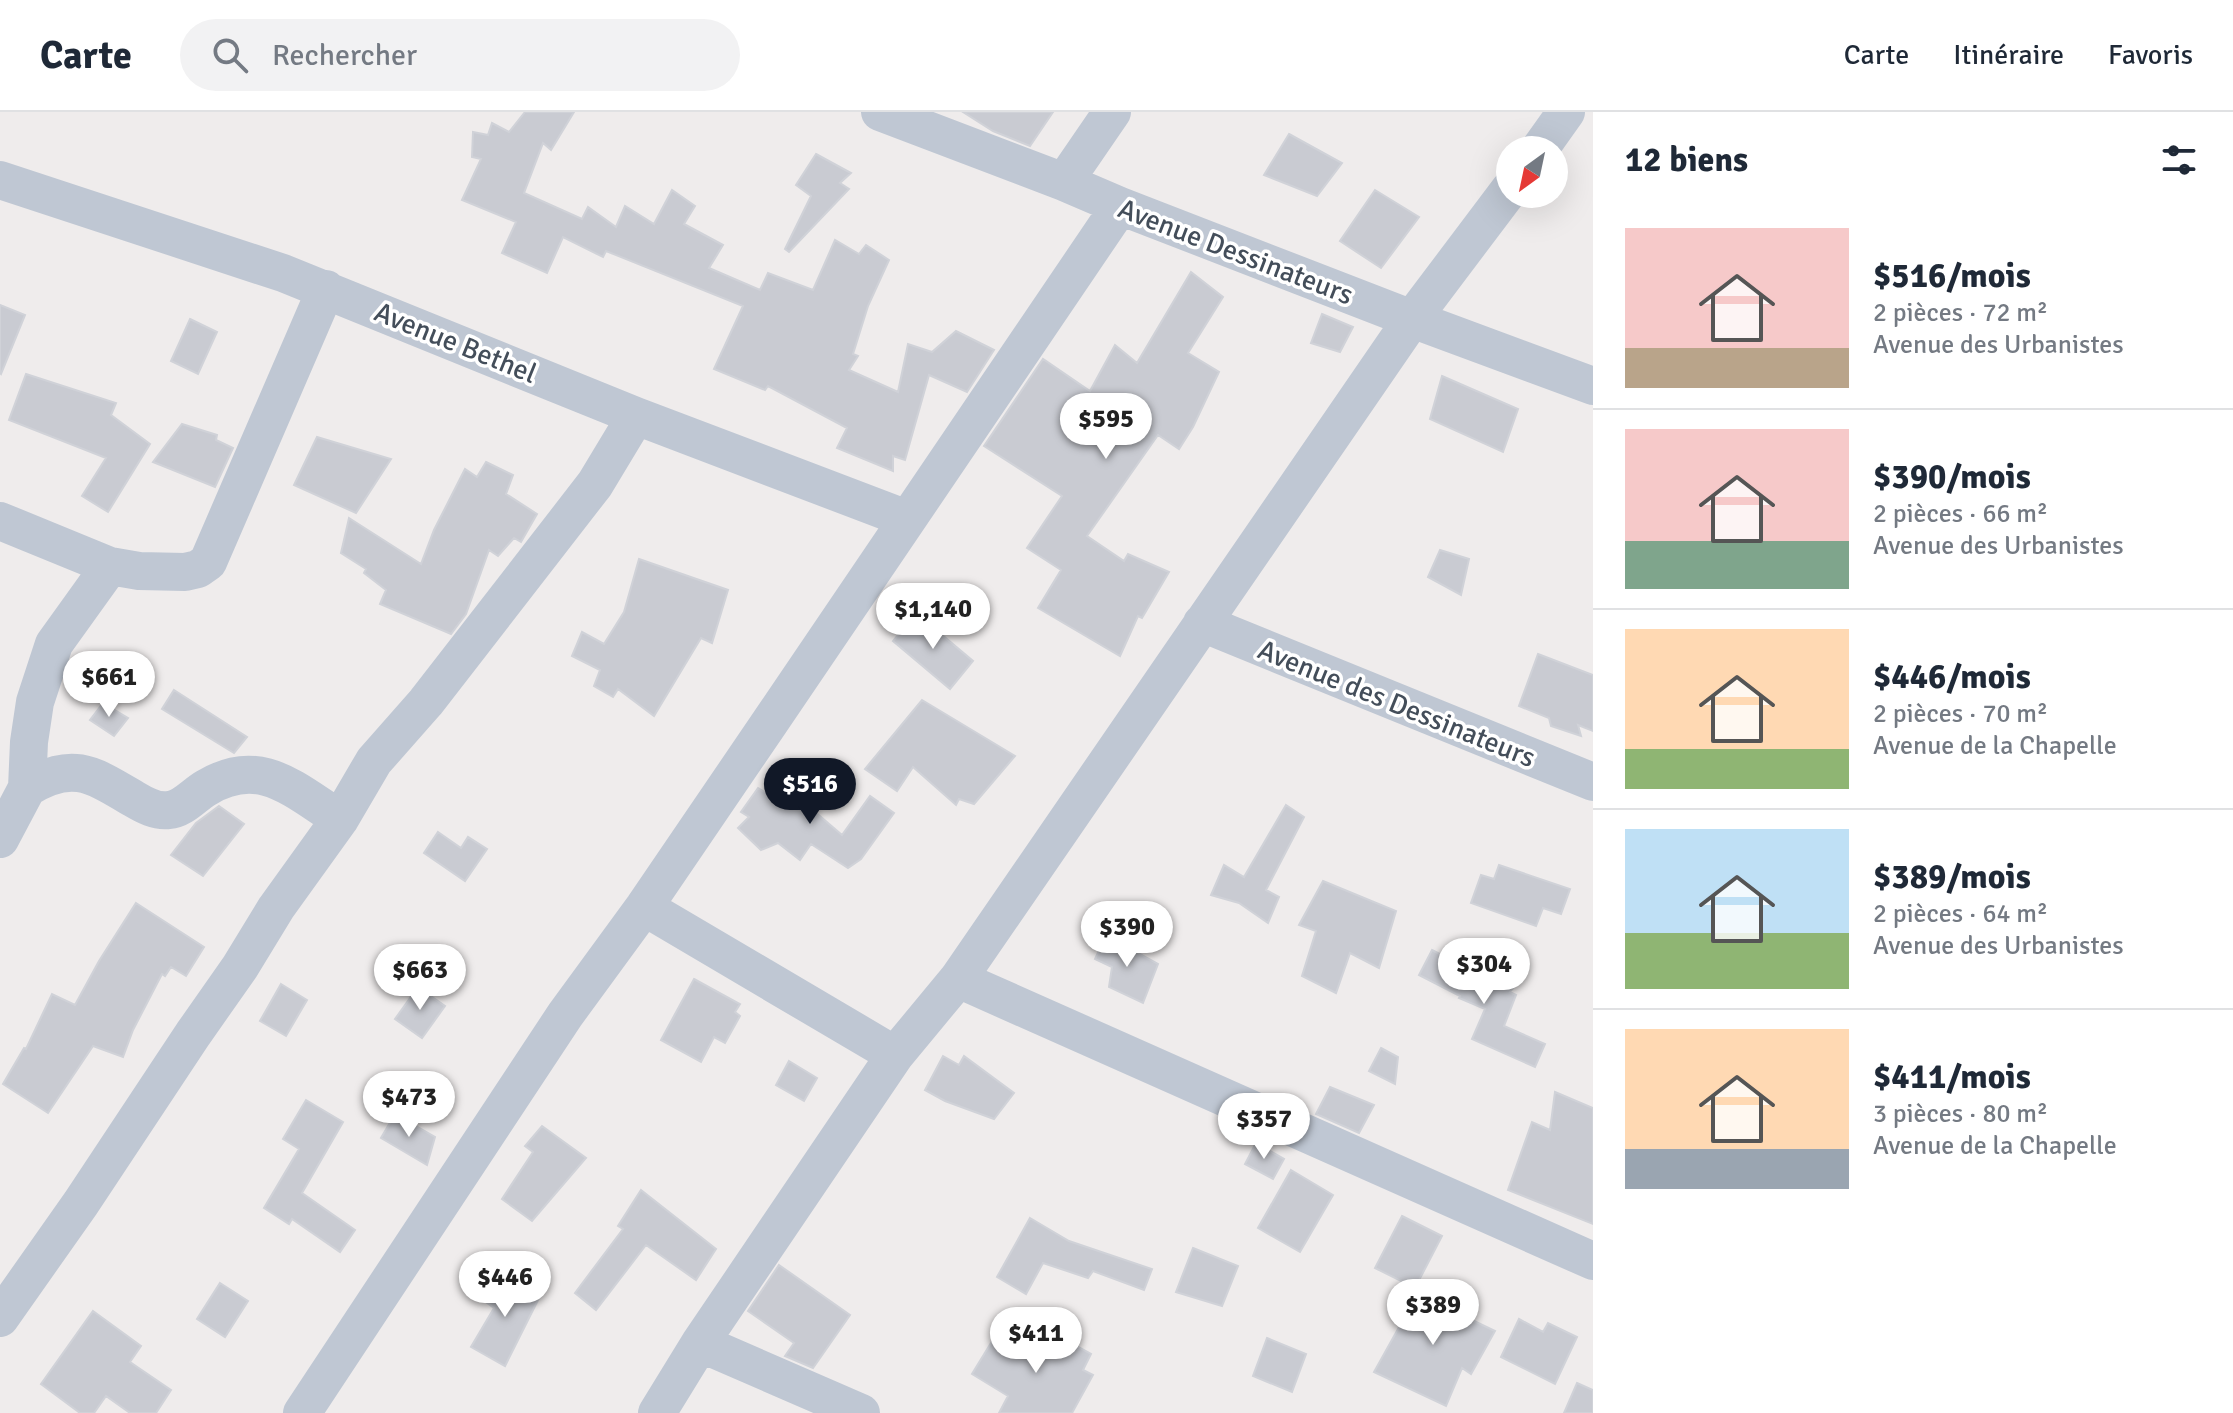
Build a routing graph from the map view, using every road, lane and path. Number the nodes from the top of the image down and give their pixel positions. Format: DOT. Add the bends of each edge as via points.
graph roads {
  1 [pos="880,112"];
  2 [pos="1112,112"];
  3 [pos="1566,112"];
  4 [pos="1549,136"];
  5 [pos="0,180"];
  6 [pos="1064,182"];
  7 [pos="1120,206"];
  8 [pos="1496,208"];
  9 [pos="326,289"];
  10 [pos="1412,319"];
  11 [pos="1593,386"];
  12 [pos="636,416"];
  13 [pos="907,519"];
  14 [pos="0,521"];
  15 [pos="110,566"];
  16 [pos="1202,623"];
  17 [pos="1593,782"];
  18 [pos="27,788"];
  19 [pos="340,819"];
  20 [pos="0,839"];
  21 [pos="644,907"];
  22 [pos="958,979"];
  23 [pos="895,1055"];
  24 [pos="1593,1261"];
  25 [pos="0,1318"];
  26 [pos="700,1343"];
  27 [pos="302,1413"];
  28 [pos="657,1413"];
  29 [pos="861,1413"];
  1 -- 6 [label="street, Avenue Dessinateurs"];
  2 -- 6 [label="street"];
  3 -- 4 [label="street"];
  5 -- 9 [label="street, Avenue Bethel"];
  6 -- 7 [label="street, Avenue Dessinateurs"];
  7 -- 10 [label="street, Avenue Dessinateurs"];
  7 -- 13 [label="street"];
  8 -- 10 [label="street"];
  9 -- 12 [label="street, Avenue Bethel"];
  9 -- 15 [label="street" via="208,562 185,572"];
  10 -- 11 [label="street, Avenue Dessinateurs"];
  10 -- 16 [label="street"];
  12 -- 13 [label="street, Avenue Bethel"];
  12 -- 19 [label="street" via="595,484 436,690 374,761"];
  13 -- 21 [label="street"];
  14 -- 15 [label="street"];
  15 -- 18 [label="street" via="54,644 33,715"];
  16 -- 17 [label="street, Avenue des Dessinateurs"];
  16 -- 22 [label="street"];
  18 -- 19 [label="street" via="57,774 77,772 147,806 170,811 220,780 261,774"];
  18 -- 20 [label="street"];
  19 -- 25 [label="street"];
  21 -- 23 [label="street"];
  21 -- 27 [label="street" via="565,1015"];
  22 -- 23 [label="street"];
  22 -- 24 [label="street"];
  23 -- 26 [label="street"];
  26 -- 28 [label="street"];
  26 -- 29 [label="street"];
}
